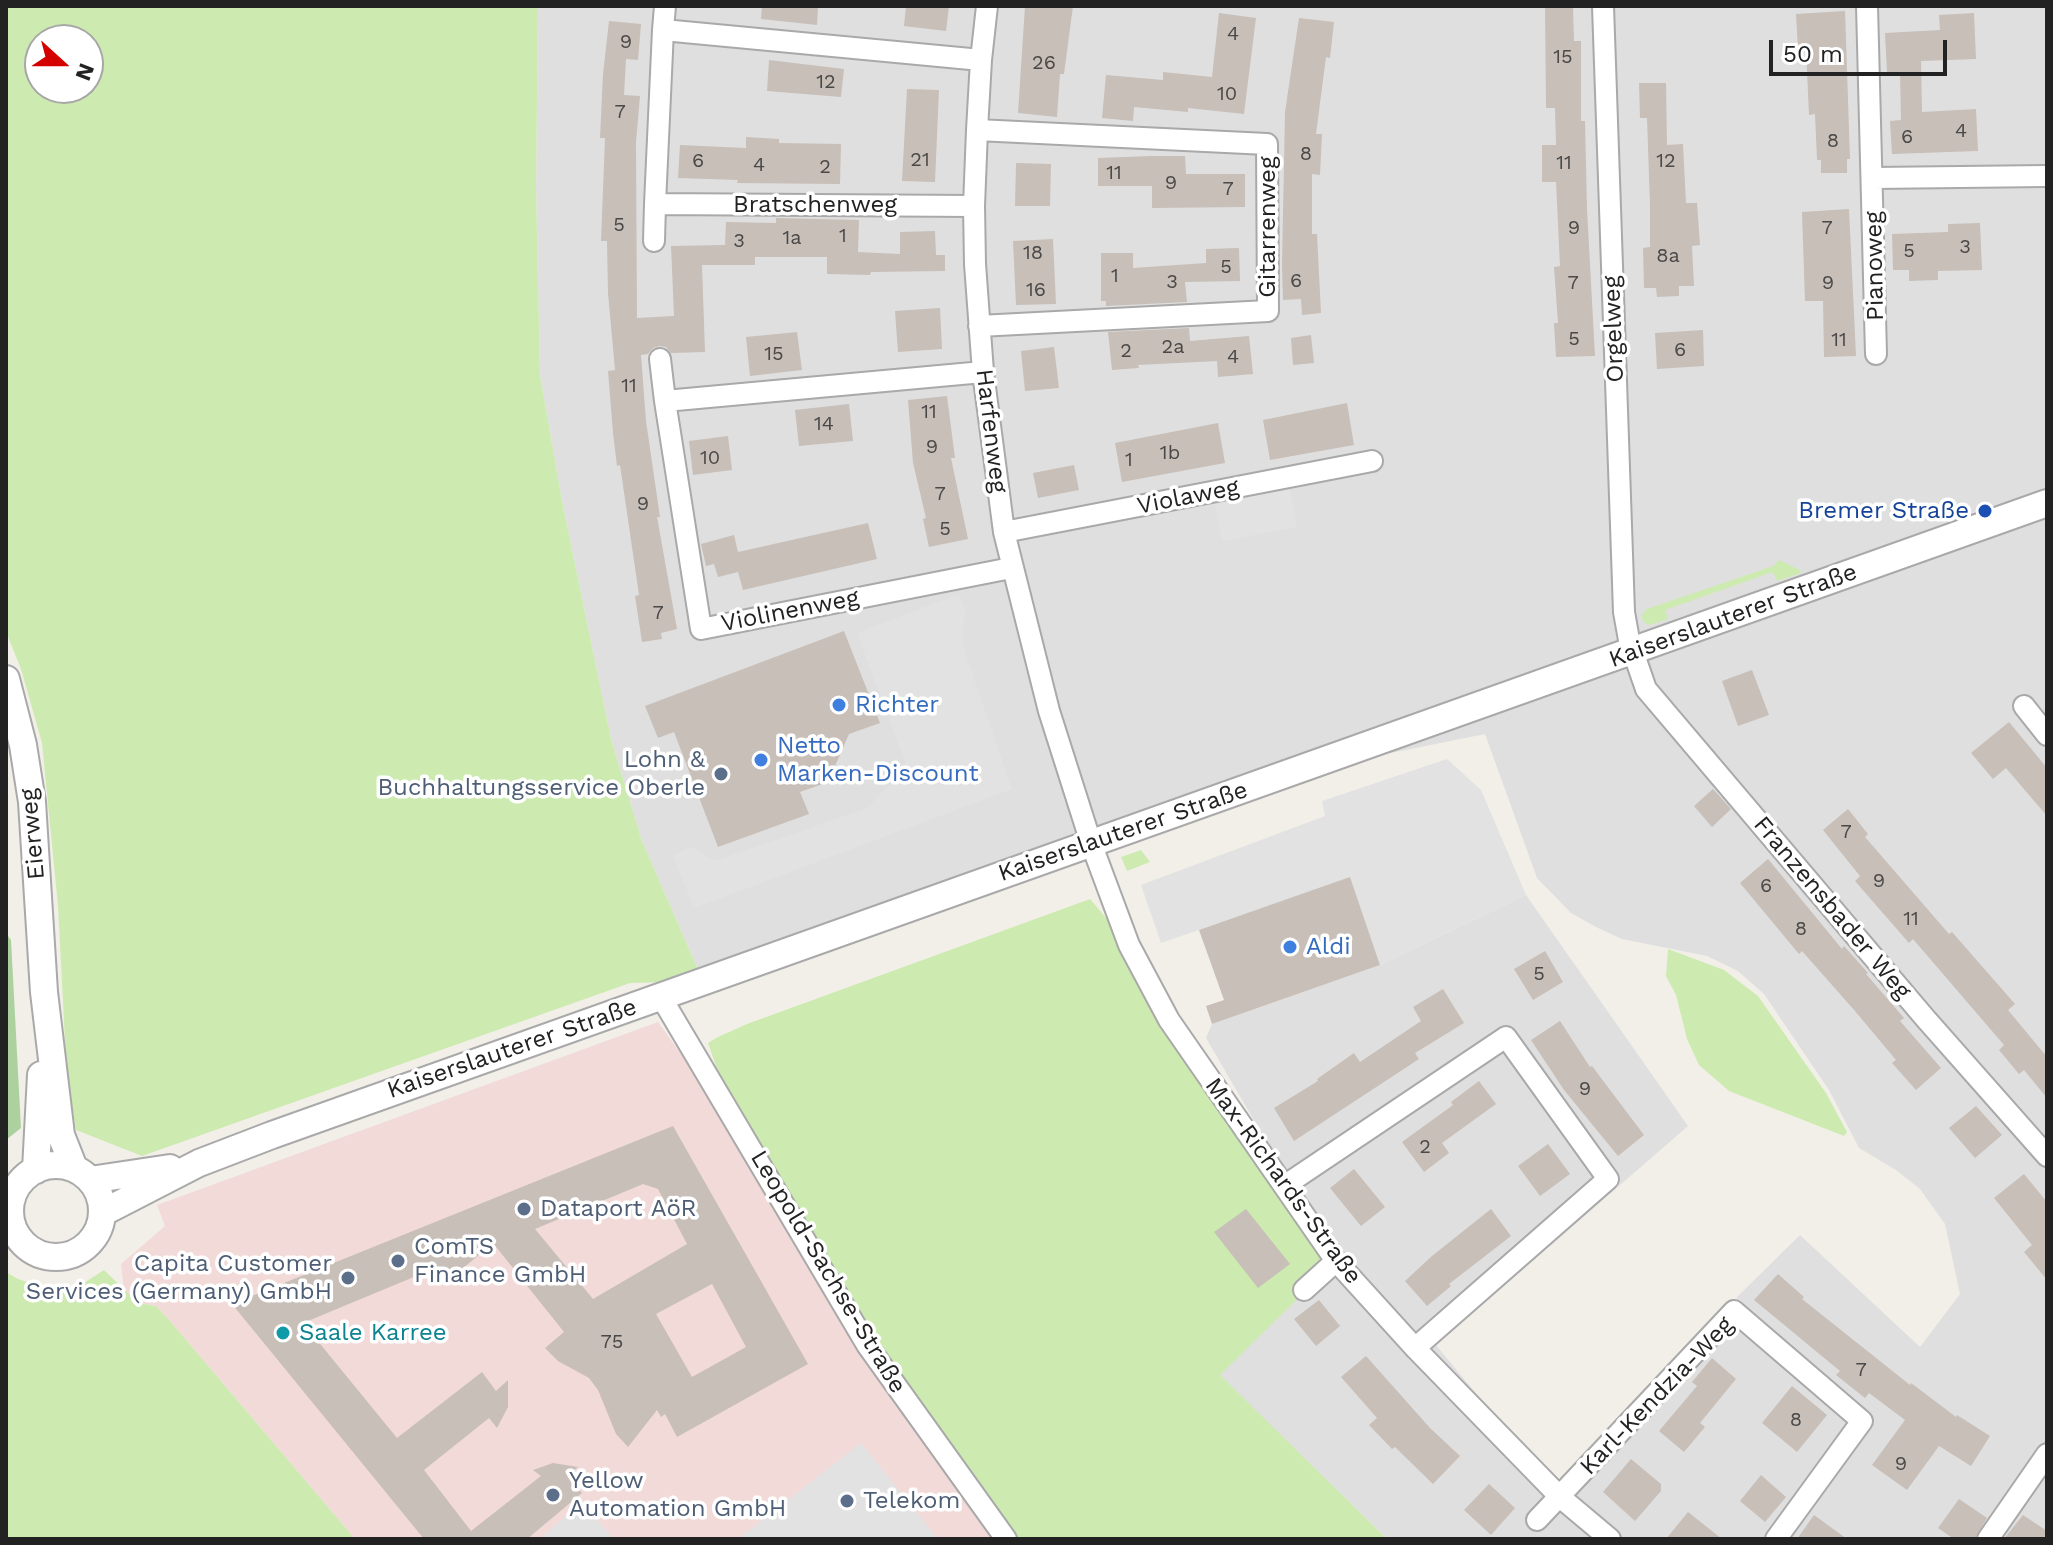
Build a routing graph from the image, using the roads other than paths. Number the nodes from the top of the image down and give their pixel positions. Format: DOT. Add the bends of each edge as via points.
graph roads {
  1 [pos="665,6"];
  2 [pos="987,6"];
  3 [pos="1603,6"];
  4 [pos="1867,6"];
  5 [pos="663,30"];
  6 [pos="981,60"];
  7 [pos="977,130"];
  8 [pos="2047,176"];
  9 [pos="1873,178"];
  10 [pos="655,204"];
  11 [pos="974,206"];
  12 [pos="654,241"];
  13 [pos="979,326"];
  14 [pos="1876,354"];
  15 [pos="660,359"];
  16 [pos="983,372"];
  17 [pos="665,401"];
  18 [pos="1372,461"];
  19 [pos="2047,503"];
  20 [pos="1004,532"];
  21 [pos="1011,568"];
  22 [pos="1633,651"];
  23 [pos="6,679"];
  24 [pos="2024,706"];
  25 [pos="2047,735"];
  26 [pos="1091,843"];
  27 [pos="44,992"];
  28 [pos="661,997"];
  29 [pos="2047,1156"];
  30 [pos="199,1163"];
  31 [pos="36,1170"];
  32 [pos="82,1174"];
  33 [pos="1284,1186"];
  34 [pos="8,1205"];
  35 [pos="102,1213"];
  36 [pos="12,1238"];
  37 [pos="1336,1261"];
  38 [pos="1304,1290"];
  39 [pos="1415,1348"];
  40 [pos="2047,1454"];
  41 [pos="1560,1497"];
  42 [pos="1537,1520"];
  43 [pos="1006,1539"];
  44 [pos="1610,1539"];
  45 [pos="1776,1539"];
  46 [pos="1988,1539"];
  1 -- 5 [label="street"];
  2 -- 6 [label="street, Harfenweg"];
  3 -- 22 [label="street, Orgelweg" via="1624,612"];
  4 -- 9 [label="street, Pianoweg"];
  5 -- 6 [label="street"];
  5 -- 10 [label="street"];
  6 -- 7 [label="street, Harfenweg"];
  7 -- 11 [label="street, Harfenweg"];
  7 -- 13 [label="street, Gitarrenweg" via="1267,144 1268,311"];
  8 -- 9 [label="street, Pianoweg"];
  9 -- 14 [label="street, Pianoweg"];
  10 -- 11 [label="street, Bratschenweg"];
  10 -- 12 [label="street"];
  11 -- 13 [label="street, Harfenweg"];
  13 -- 16 [label="street, Harfenweg"];
  15 -- 17 [label="street, Violinenweg"];
  16 -- 17 [label="street"];
  16 -- 20 [label="street, Harfenweg"];
  17 -- 21 [label="street, Violinenweg" via="701,629"];
  18 -- 20 [label="street, Violaweg"];
  19 -- 22 [label="street, Kaiserslauterer Straße"];
  20 -- 21 [label="street, Harfenweg"];
  21 -- 26 [label="street, Harfenweg"];
  22 -- 26 [label="street, Kaiserslauterer Straße"];
  22 -- 29 [label="street, Franzensbader Weg" via="1646,689"];
  23 -- 27 [label="street, Eierweg" via="32,802"];
  24 -- 25 [label="street"];
  26 -- 28 [label="street, Kaiserslauterer Straße"];
  26 -- 33 [label="street, Max-Richards-Straße" via="1129,945 1169,1020"];
  27 -- 31 [label="street, Eierweg"];
  27 -- 32 [label="street, Eierweg" via="61,1135"];
  28 -- 30 [label="street, Kaiserslauterer Straße"];
  28 -- 43 [label="street, Leopold-Sachse-Straße" via="867,1345"];
  30 -- 32 [label="street, Kaiserslauterer Straße" via="128,1176"];
  30 -- 35 [label="street, Kaiserslauterer Straße"];
  31 -- 32 [label="street" via="49,1166"];
  31 -- 34 [label="street" via="24,1178"];
  32 -- 35 [label="street" via="97,1189"];
  33 -- 37 [label="street, Max-Richards-Straße"];
  33 -- 39 [label="street" via="1506,1037 1608,1179"];
  34 -- 36 [label="street"];
  35 -- 36 [label="street" via="88,1245 74,1253 43,1255"];
  37 -- 38 [label="street"];
  37 -- 39 [label="street, Max-Richards-Straße"];
  39 -- 41 [label="street, Max-Richards-Straße"];
  40 -- 46 [label="street"];
  41 -- 42 [label="street"];
  41 -- 44 [label="street, Max-Richards-Straße"];
  41 -- 45 [label="street, Karl-Kendzia-Weg" via="1734,1311 1862,1421"];
}
